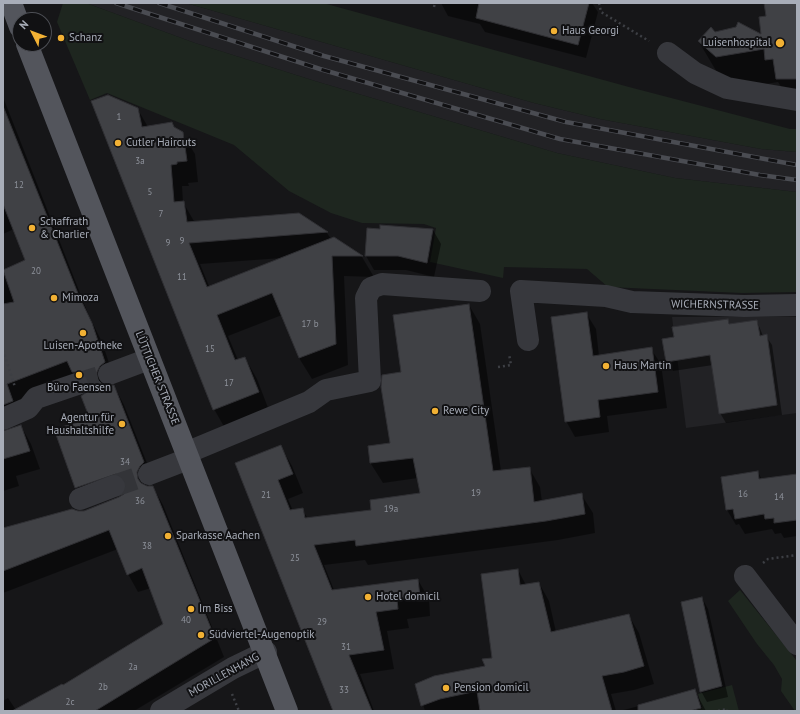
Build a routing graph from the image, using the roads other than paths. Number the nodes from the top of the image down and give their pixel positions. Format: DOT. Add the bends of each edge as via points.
graph roads {
  1 [pos="30,52"];
  2 [pos="668,53"];
  3 [pos="797,100"];
  4 [pos="480,291"];
  5 [pos="797,305"];
  6 [pos="528,340"];
  7 [pos="149,359"];
  8 [pos="109,374"];
  9 [pos="77,384"];
  10 [pos="3,419"];
  11 [pos="187,456"];
  12 [pos="149,474"];
  13 [pos="114,486"];
  14 [pos="80,499"];
  15 [pos="744,576"];
  16 [pos="797,644"];
  17 [pos="266,652"];
  18 [pos="162,711"];
  19 [pos="287,711"];
  1 -- 7 [label="main road, LÜTTICHER STRASSE"];
  2 -- 3 [label="street" via="695,73 727,88"];
  4 -- 11 [label="street" via="382,284 371,288 366,298 370,381 326,390 309,402"];
  5 -- 6 [label="street, WICHERNSTRASSE" via="632,302 606,296 521,292"];
  7 -- 8 [label="street"];
  7 -- 11 [label="main road, LÜTTICHER STRASSE"];
  9 -- 10 [label="street" via="36,398 28,408"];
  11 -- 12 [label="street"];
  11 -- 17 [label="main road, LÜTTICHER STRASSE"];
  13 -- 14 [label="street"];
  15 -- 16 [label="street"];
  17 -- 18 [label="street, MORILLENHANG" via="233,668"];
  17 -- 19 [label="main road, LÜTTICHER STRASSE"];
}
